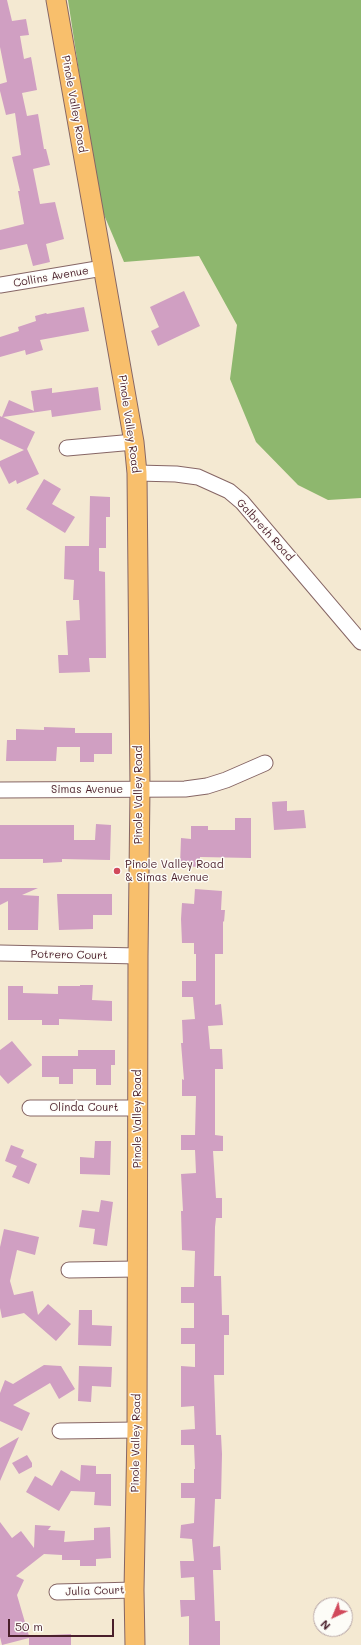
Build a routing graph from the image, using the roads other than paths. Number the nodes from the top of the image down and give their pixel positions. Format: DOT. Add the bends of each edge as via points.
graph roads {
  1 [pos="56,0"];
  2 [pos="103,268"];
  3 [pos="0,285"];
  4 [pos="134,442"];
  5 [pos="67,448"];
  6 [pos="137,473"];
  7 [pos="361,642"];
  8 [pos="265,763"];
  9 [pos="140,789"];
  10 [pos="0,790"];
  11 [pos="0,953"];
  12 [pos="138,956"];
  13 [pos="30,1108"];
  14 [pos="138,1108"];
  15 [pos="137,1269"];
  16 [pos="69,1270"];
  17 [pos="137,1430"];
  18 [pos="60,1431"];
  19 [pos="134,1590"];
  20 [pos="57,1592"];
  21 [pos="136,1645"];
  1 -- 2 [label="main road, Pinole Valley Road"];
  2 -- 3 [label="street, Collins Avenue"];
  2 -- 4 [label="main road, Pinole Valley Road"];
  4 -- 5 [label="street"];
  4 -- 6 [label="main road, Pinole Valley Road"];
  6 -- 7 [label="street, Galbreth Road" via="198,477 229,491 242,502"];
  6 -- 9 [label="main road, Pinole Valley Road"];
  8 -- 9 [label="street, Simas Avenue" via="207,786 185,789"];
  9 -- 10 [label="street, Simas Avenue"];
  9 -- 12 [label="main road, Pinole Valley Road"];
  11 -- 12 [label="street, Potrero Court"];
  12 -- 14 [label="main road, Pinole Valley Road"];
  13 -- 14 [label="street, Olinda Court"];
  14 -- 15 [label="main road, Pinole Valley Road"];
  15 -- 16 [label="street"];
  15 -- 17 [label="main road, Pinole Valley Road"];
  17 -- 18 [label="street"];
  17 -- 19 [label="main road, Pinole Valley Road"];
  19 -- 20 [label="street, Julia Court"];
  19 -- 21 [label="main road, Pinole Valley Road"];
}
